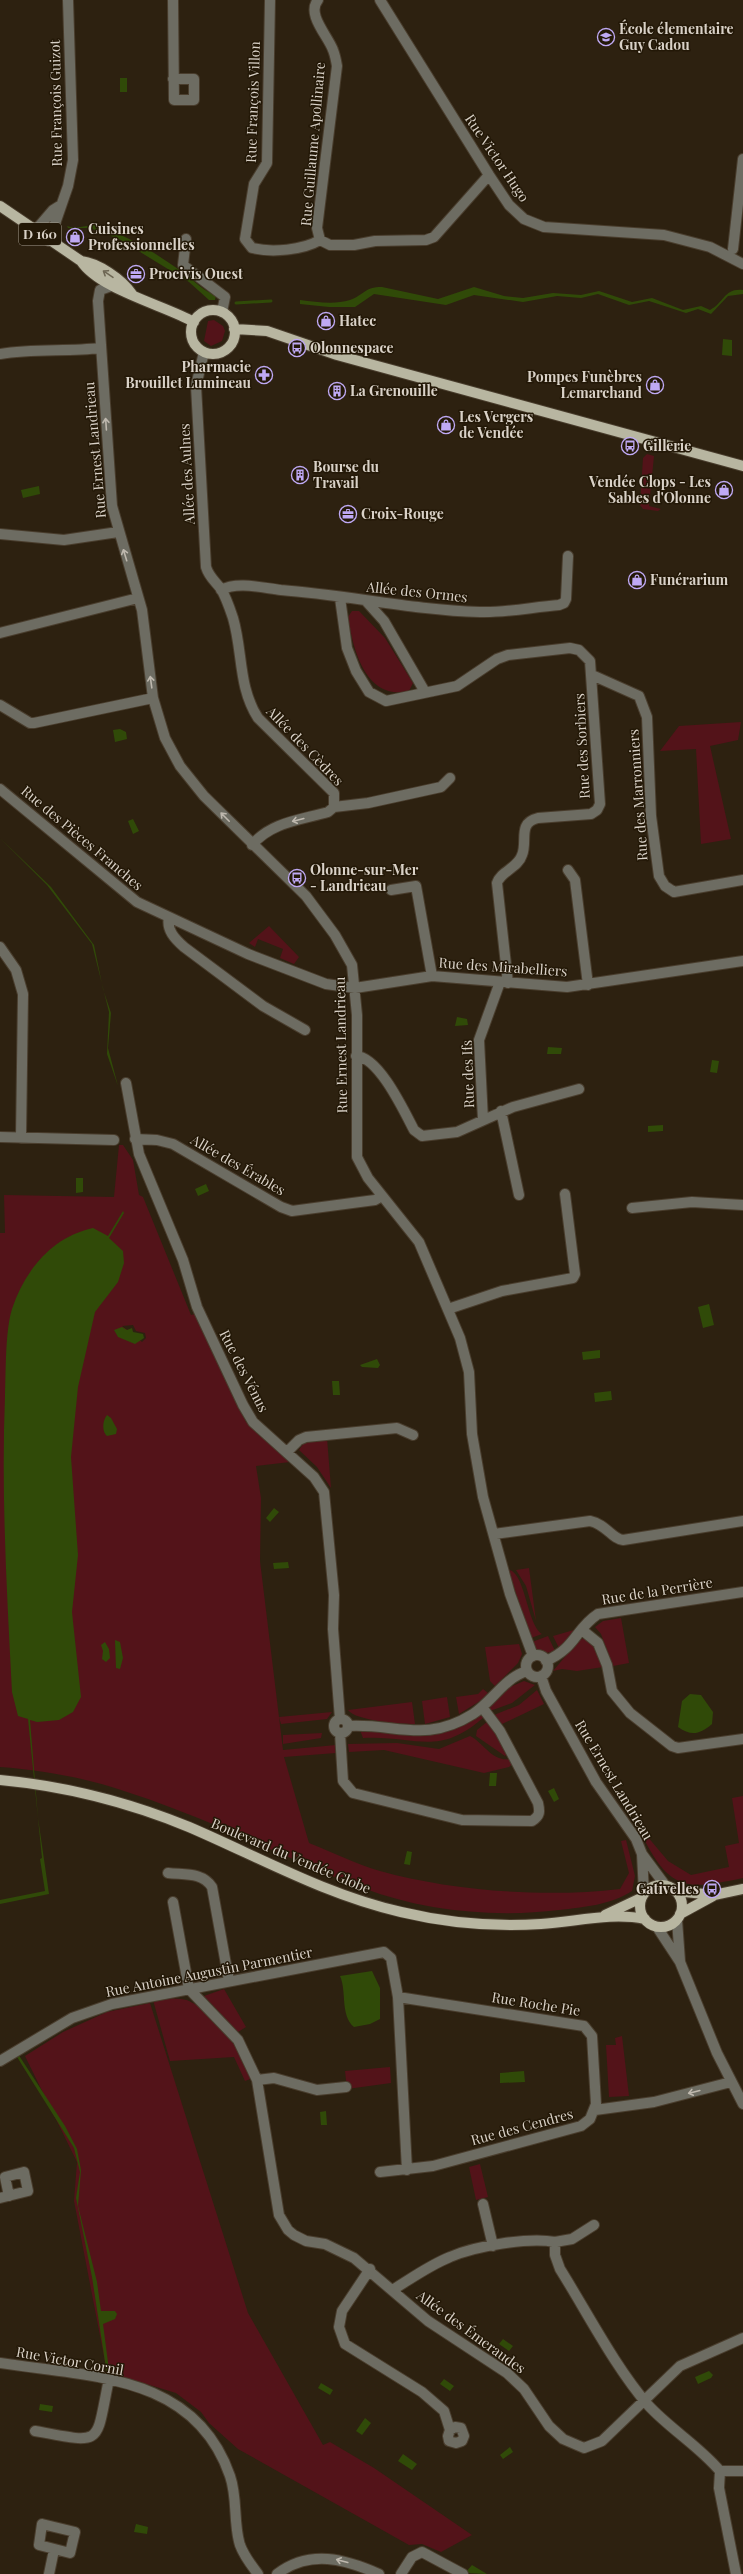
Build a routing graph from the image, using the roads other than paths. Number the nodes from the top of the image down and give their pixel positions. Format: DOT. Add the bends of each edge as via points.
graph roads {
  1 [pos="68,0"];
  2 [pos="173,0"];
  3 [pos="270,0"];
  4 [pos="317,0"];
  5 [pos="380,0"];
  6 [pos="172,79"];
  7 [pos="743,159"];
  8 [pos="489,175"];
  9 [pos="61,204"];
  10 [pos="0,206"];
  11 [pos="35,231"];
  12 [pos="186,239"];
  13 [pos="320,240"];
  14 [pos="49,241"];
  15 [pos="733,249"];
  16 [pos="81,261"];
  17 [pos="743,264"];
  18 [pos="111,286"];
  19 [pos="132,294"];
  20 [pos="222,312"];
  21 [pos="194,322"];
  22 [pos="234,329"];
  23 [pos="100,348"];
  24 [pos="204,352"];
  25 [pos="0,354"];
  26 [pos="743,466"];
  27 [pos="118,532"];
  28 [pos="0,534"];
  29 [pos="568,556"];
  30 [pos="221,590"];
  31 [pos="138,598"];
  32 [pos="340,598"];
  33 [pos="366,601"];
  34 [pos="0,633"];
  35 [pos="592,675"];
  36 [pos="426,692"];
  37 [pos="153,698"];
  38 [pos="0,705"];
  39 [pos="450,778"];
  40 [pos="0,789"];
  41 [pos="334,807"];
  42 [pos="252,845"];
  43 [pos="568,870"];
  44 [pos="743,880"];
  45 [pos="391,890"];
  46 [pos="169,917"];
  47 [pos="0,947"];
  48 [pos="743,961"];
  49 [pos="432,976"];
  50 [pos="504,983"];
  51 [pos="588,985"];
  52 [pos="355,988"];
  53 [pos="306,1030"];
  54 [pos="356,1056"];
  55 [pos="126,1083"];
  56 [pos="579,1089"];
  57 [pos="501,1111"];
  58 [pos="483,1120"];
  59 [pos="0,1137"];
  60 [pos="21,1138"];
  61 [pos="135,1139"];
  62 [pos="114,1140"];
  63 [pos="565,1194"];
  64 [pos="519,1195"];
  65 [pos="382,1196"];
  66 [pos="743,1205"];
  67 [pos="632,1208"];
  68 [pos="448,1309"];
  69 [pos="413,1435"];
  70 [pos="286,1452"];
  71 [pos="743,1521"];
  72 [pos="494,1534"];
  73 [pos="743,1592"];
  74 [pos="582,1630"];
  75 [pos="532,1656"];
  76 [pos="546,1661"];
  77 [pos="527,1671"];
  78 [pos="541,1676"];
  79 [pos="482,1707"];
  80 [pos="348,1723"];
  81 [pos="743,1739"];
  82 [pos="0,1780"];
  83 [pos="642,1854"];
  84 [pos="168,1873"];
  85 [pos="665,1886"];
  86 [pos="743,1889"];
  87 [pos="675,1891"];
  88 [pos="714,1895"];
  89 [pos="643,1896"];
  90 [pos="173,1902"];
  91 [pos="601,1917"];
  92 [pos="679,1917"];
  93 [pos="644,1919"];
  94 [pos="657,1927"];
  95 [pos="680,1962"];
  96 [pos="229,1981"];
  97 [pos="188,1989"];
  98 [pos="398,1998"];
  99 [pos="0,2061"];
  100 [pos="257,2080"];
  101 [pos="731,2082"];
  102 [pos="346,2087"];
  103 [pos="743,2104"];
  104 [pos="595,2110"];
  105 [pos="407,2170"];
  106 [pos="380,2172"];
  107 [pos="483,2204"];
  108 [pos="594,2225"];
  109 [pos="556,2242"];
  110 [pos="493,2246"];
  111 [pos="370,2269"];
  112 [pos="394,2289"];
  113 [pos="743,2338"];
  114 [pos="0,2363"];
  115 [pos="109,2379"];
  116 [pos="644,2400"];
  117 [pos="450,2430"];
  118 [pos="35,2431"];
  119 [pos="720,2471"];
  120 [pos="743,2471"];
  121 [pos="54,2550"];
  122 [pos="49,2574"];
  123 [pos="258,2574"];
  124 [pos="277,2574"];
  125 [pos="379,2574"];
  126 [pos="401,2574"];
  127 [pos="463,2574"];
  128 [pos="736,2574"];
  1 -- 9 [label="street, Rue François Guizot" via="73,160 68,186"];
  2 -- 6 [label="street"];
  3 -- 13 [label="street, Rue François Villon" via="267,163 254,184 245,239 252,248 277,250 311,245"];
  4 -- 13 [label="street, Rue Guillaume Apollinaire" via="315,14 333,48 337,66 318,228"];
  5 -- 8 [label="street, Rue Victor Hugo"];
  7 -- 15 [label="street"];
  8 -- 13 [label="street, Rue Guillaume Apollinaire" via="439,235 430,239 375,240 342,245 330,245"];
  8 -- 17 [label="street, Rue Victor Hugo" via="515,212 534,224 544,227 664,235 710,247"];
  9 -- 11 [label="street, Rue François Guizot"];
  9 -- 14 [label="street, Rue François Guizot" via="58,220"];
  10 -- 11 [label="main road, D 160"];
  11 -- 14 [label="main road, D 160"];
  12 -- 20 [label="street" via="183,265 225,297"];
  14 -- 16 [label="main road, D 160"];
  16 -- 18 [label="main road, D 160" via="85,267"];
  19 -- 16 [label="main road, one-way" via="123,284 94,264"];
  18 -- 19 [label="main road, D 160"];
  18 -- 23 [label="street, Rue Ernest Landrieau" via="100,290 98,301"];
  19 -- 21 [label="main road, D 160"];
  20 -- 21 [label="main road" via="206,312"];
  20 -- 22 [label="main road" via="230,319"];
  21 -- 24 [label="main road" via="192,340"];
  22 -- 24 [label="main road" via="233,341 226,350 216,354"];
  22 -- 26 [label="main road" via="267,331 337,355"];
  23 -- 25 [label="street" via="49,352 25,349"];
  27 -- 23 [label="street, Rue Ernest Landrieau, one-way" via="112,506"];
  24 -- 30 [label="street, Allée des Aulnes" via="196,386 205,558 211,579"];
  27 -- 28 [label="street" via="64,540"];
  31 -- 27 [label="street, Rue Ernest Landrieau, one-way"];
  29 -- 33 [label="street, Allée des Ormes" via="566,599 559,605 482,612"];
  30 -- 32 [label="street, Allée des Ormes" via="228,586 239,586"];
  30 -- 41 [label="street, Allée des Cèdres" via="232,617 241,656 244,685 251,707 258,718 334,793"];
  31 -- 34 [label="street"];
  37 -- 31 [label="street, Rue Ernest Landrieau, one-way" via="144,620"];
  32 -- 33 [label="street, Allée des Ormes"];
  32 -- 36 [label="street" via="347,648 356,671 369,692 386,701"];
  33 -- 36 [label="street" via="384,621"];
  35 -- 36 [label="street, Rue des Sorbiers" via="588,658 579,650 570,648 508,655 496,659 457,686"];
  35 -- 44 [label="street, Rue des Marronniers" via="634,692 643,702 647,717 651,816 660,882 669,891 674,892"];
  35 -- 50 [label="street, Rue des Sorbiers" via="600,804 591,814 538,818 531,820 524,829 522,855 497,883"];
  37 -- 38 [label="street" via="34,723"];
  42 -- 37 [label="street, Rue Ernest Landrieau, one-way" via="204,796 180,766 165,738"];
  39 -- 41 [label="street" via="441,787 368,803"];
  40 -- 46 [label="street, Rue des Pièces Franches" via="117,888 137,902"];
  41 -- 42 [label="street, one-way" via="328,812 270,828"];
  42 -- 52 [label="street, Rue Ernest Landrieau" via="298,887 335,935 352,965"];
  43 -- 51 [label="street" via="574,880"];
  45 -- 49 [label="street" via="416,886"];
  46 -- 52 [label="street, Rue des Pièces Franches" via="299,975 326,984"];
  46 -- 53 [label="street" via="170,929 175,939 184,947 263,1006"];
  47 -- 60 [label="street" via="16,970 23,994"];
  48 -- 51 [label="street, Rue des Mirabelliers"];
  49 -- 50 [label="street, Rue des Mirabelliers"];
  49 -- 52 [label="street, Rue des Mirabelliers"];
  50 -- 51 [label="street, Rue des Mirabelliers" via="553,987"];
  50 -- 58 [label="street, Rue des Ifs" via="478,1040"];
  52 -- 54 [label="street, Rue Ernest Landrieau"];
  54 -- 58 [label="street" via="361,1056 380,1073 418,1134 428,1136 457,1132"];
  54 -- 65 [label="street, Rue Ernest Landrieau" via="357,1157 362,1170"];
  55 -- 61 [label="street"];
  56 -- 57 [label="street"];
  57 -- 58 [label="street"];
  57 -- 64 [label="street"];
  59 -- 60 [label="street"];
  60 -- 62 [label="street"];
  61 -- 65 [label="street, Allée des Érables" via="173,1144 278,1206 292,1211 375,1200"];
  61 -- 70 [label="street, Rue des Vénus" via="155,1196 183,1260 197,1308 243,1405 253,1422"];
  63 -- 68 [label="street" via="575,1274 573,1278 502,1291"];
  65 -- 68 [label="street, Rue Ernest Landrieau" via="419,1242"];
  66 -- 67 [label="street" via="692,1202"];
  68 -- 72 [label="street, Rue Ernest Landrieau" via="460,1338 469,1372 474,1452"];
  69 -- 70 [label="street" via="397,1428 306,1436"];
  70 -- 80 [label="street, Rue des Vénus" via="317,1480 326,1500"];
  71 -- 72 [label="street" via="623,1540 617,1538 602,1524 590,1521"];
  72 -- 75 [label="street, Rue Ernest Landrieau" via="510,1594"];
  73 -- 74 [label="street, Rue de la Perrière" via="602,1613"];
  74 -- 76 [label="street, Rue de la Perrière" via="565,1652"];
  74 -- 81 [label="street" via="598,1643 607,1665 612,1691 630,1713 672,1746 678,1748"];
  75 -- 76 [label="street" via="541,1656"];
  75 -- 77 [label="street" via="527,1662"];
  76 -- 78 [label="street" via="547,1669"];
  77 -- 78 [label="street" via="533,1676"];
  77 -- 79 [label="street" via="513,1676"];
  78 -- 83 [label="street, Rue Ernest Landrieau" via="572,1741 600,1788 631,1830"];
  79 -- 80 [label="street" via="462,1720 426,1730 407,1732"];
  79 -- 80 [label="street, Rue des Vénus" via="497,1726 538,1803 538,1817 532,1821 462,1820 352,1793 343,1781 340,1734 334,1727 334,1723"];
  82 -- 91 [label="main road, Boulevard du Vendée Globe" via="60,1788 139,1809 188,1827 349,1897 400,1912 448,1921 503,1925 556,1923"];
  83 -- 85 [label="street, Rue Ernest Landrieau"];
  83 -- 89 [label="street, Rue Ernest Landrieau"];
  84 -- 96 [label="street" via="197,1875 206,1878 212,1887"];
  85 -- 87 [label="main road"];
  85 -- 89 [label="main road" via="657,1885"];
  86 -- 88 [label="main road"];
  87 -- 88 [label="main road"];
  87 -- 92 [label="main road" via="681,1902"];
  88 -- 92 [label="main road"];
  89 -- 91 [label="main road, Boulevard du Vendée Globe"];
  89 -- 93 [label="main road" via="640,1905"];
  90 -- 97 [label="street"];
  91 -- 93 [label="main road, Boulevard du Vendée Globe" via="625,1916"];
  92 -- 94 [label="main road" via="664,1927"];
  92 -- 95 [label="street"];
  93 -- 94 [label="main road"];
  94 -- 95 [label="street"];
  95 -- 101 [label="street" via="716,2053"];
  96 -- 97 [label="street, Rue Antoine Augustin Parmentier"];
  96 -- 98 [label="street, Rue Antoine Augustin Parmentier" via="378,1953 388,1954"];
  97 -- 99 [label="street, Rue Antoine Augustin Parmentier" via="139,1997 90,2011 56,2026"];
  97 -- 100 [label="street, Allée des Émeraudes" via="238,2040"];
  98 -- 104 [label="street, Rue Roche Pie" via="584,2026 592,2036"];
  98 -- 105 [label="street"];
  100 -- 102 [label="street" via="274,2078 317,2090"];
  100 -- 111 [label="street, Allée des Émeraudes" via="282,2223 300,2238 332,2247"];
  101 -- 103 [label="street"];
  101 -- 104 [label="street, one-way" via="635,2106"];
  104 -- 105 [label="street, Rue des Cendres" via="590,2119 581,2126 433,2166"];
  105 -- 106 [label="street, Rue des Cendres"];
  107 -- 110 [label="street"];
  108 -- 109 [label="street" via="572,2239"];
  109 -- 110 [label="street" via="532,2240"];
  109 -- 116 [label="street" via="555,2255 560,2269"];
  110 -- 112 [label="street" via="452,2256"];
  111 -- 112 [label="street, Allée des Émeraudes"];
  111 -- 117 [label="street" via="342,2311 339,2327 345,2344 422,2392 444,2411"];
  112 -- 116 [label="street, Allée des Émeraudes" via="428,2321 487,2358 517,2381 549,2426 572,2445 584,2448 596,2445"];
  113 -- 116 [label="street, Allée des Émeraudes" via="680,2366"];
  114 -- 115 [label="street, Rue Victor Cornil"];
  115 -- 118 [label="street" via="99,2430 91,2438 80,2440"];
  115 -- 123 [label="street, Rue Victor Cornil" via="153,2392 179,2405 195,2419 212,2440 231,2478 240,2545"];
  116 -- 119 [label="street"];
  119 -- 120 [label="street"];
  119 -- 128 [label="street" via="719,2488"];
  121 -- 122 [label="street"];
  125 -- 124 [label="street, one-way" via="339,2559 323,2557 309,2559"];
  126 -- 127 [label="street" via="412,2557 422,2552"];
}
